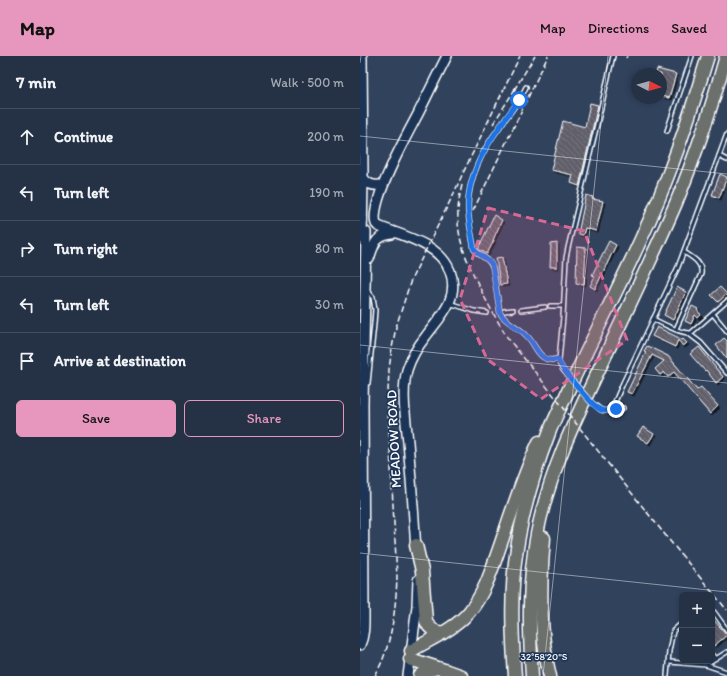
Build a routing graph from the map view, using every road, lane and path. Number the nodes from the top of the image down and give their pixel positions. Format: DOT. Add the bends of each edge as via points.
graph roads {
  1 [pos="362,56"];
  2 [pos="447,56"];
  3 [pos="613,56"];
  4 [pos="692,56"];
  5 [pos="708,56"];
  6 [pos="726,56"];
  7 [pos="526,87"];
  8 [pos="667,131"];
  9 [pos="727,134"];
  10 [pos="718,156"];
  11 [pos="727,160"];
  12 [pos="363,178"];
  13 [pos="380,189"];
  14 [pos="362,199"];
  15 [pos="370,226"];
  16 [pos="391,232"];
  17 [pos="684,252"];
  18 [pos="364,274"];
  19 [pos="365,288"];
  20 [pos="727,302"];
  21 [pos="450,303"];
  22 [pos="550,306"];
  23 [pos="563,306"];
  24 [pos="545,307"];
  25 [pos="513,310"];
  26 [pos="521,310"];
  27 [pos="504,311"];
  28 [pos="487,313"];
  29 [pos="713,314"];
  30 [pos="653,319"];
  31 [pos="676,329"];
  32 [pos="727,331"];
  33 [pos="688,333"];
  34 [pos="559,361"];
  35 [pos="362,367"];
  36 [pos="578,368"];
  37 [pos="727,373"];
  38 [pos="594,381"];
  39 [pos="362,405"];
  40 [pos="612,408"];
  41 [pos="623,408"];
  42 [pos="362,484"];
  43 [pos="362,524"];
  44 [pos="416,545"];
  45 [pos="362,560"];
  46 [pos="715,613"];
  47 [pos="362,617"];
  48 [pos="679,626"];
  49 [pos="727,630"];
  50 [pos="443,633"];
  51 [pos="360,645"];
  52 [pos="727,652"];
  53 [pos="410,655"];
  54 [pos="716,659"];
  55 [pos="669,662"];
  56 [pos="706,665"];
  57 [pos="437,668"];
  58 [pos="727,672"];
  59 [pos="408,676"];
  60 [pos="420,676"];
  61 [pos="461,676"];
  62 [pos="515,676"];
  63 [pos="532,676"];
  64 [pos="550,676"];
  65 [pos="668,676"];
  1 -- 12 [label="main road"];
  2 -- 13 [label="main road"];
  3 -- 23 [label="lane" via="566,258"];
  4 -- 8 [label="lane"];
  5 -- 36 [label="highway" via="685,130 658,201"];
  6 -- 38 [label="highway" via="707,118 676,201"];
  7 -- 34 [label="lane" via="490,141 478,165 470,191 468,216 474,249 492,265 500,313 526,334 539,354 549,360"];
  9 -- 10 [label="lane"];
  10 -- 11 [label="lane"];
  10 -- 17 [label="lane"];
  12 -- 13 [label="main road"];
  12 -- 14 [label="main road"];
  13 -- 15 [label="main road" via="375,216"];
  13 -- 16 [label="main road" via="378,220"];
  14 -- 15 [label="main road"];
  15 -- 16 [label="main road, MEADOW ROAD"];
  15 -- 18 [label="main road" via="362,260"];
  15 -- 18 [label="main road" via="372,239"];
  16 -- 18 [label="main road" via="376,241"];
  16 -- 21 [label="main road, MEADOW ROAD" via="431,249 445,261 452,281"];
  17 -- 30 [label="lane"];
  17 -- 31 [label="lane" via="699,264 702,270"];
  18 -- 19 [label="main road"];
  19 -- 35 [label="main road"];
  19 -- 39 [label="lane" via="372,297 375,310 367,393"];
  20 -- 29 [label="lane"];
  21 -- 28 [label="lane"];
  21 -- 44 [label="main road, MEADOW ROAD" via="418,346 407,370 405,383"];
  22 -- 23 [label="lane"];
  23 -- 34 [label="lane"];
  24 -- 26 [label="lane"];
  25 -- 27 [label="lane"];
  29 -- 32 [label="lane"];
  29 -- 33 [label="lane"];
  30 -- 31 [label="lane"];
  30 -- 40 [label="lane"];
  31 -- 33 [label="lane"];
  33 -- 37 [label="lane" via="701,342"];
  34 -- 40 [label="lane, bridge" via="563,370 590,401 604,411"];
  35 -- 39 [label="main road"];
  36 -- 50 [label="highway" via="528,466 486,584 477,602 469,613"];
  36 -- 62 [label="highway" via="549,432 518,541 512,587"];
  38 -- 63 [label="highway" via="566,440 545,500 537,535 529,612"];
  38 -- 64 [label="highway" via="556,477 547,518 542,564 542,605"];
  39 -- 42 [label="main road"];
  40 -- 41 [label="lane"];
  42 -- 43 [label="main road"];
  43 -- 45 [label="main road"];
  44 -- 50 [label="highway" via="422,571 426,621 432,630"];
  44 -- 53 [label="main road, MEADOW ROAD" via="417,606"];
  45 -- 47 [label="main road"];
  46 -- 49 [label="lane"];
  47 -- 51 [label="main road" via="364,629"];
  48 -- 55 [label="lane" via="673,631"];
  50 -- 53 [label="highway"];
  52 -- 54 [label="lane"];
  53 -- 57 [label="highway"];
  53 -- 59 [label="main road, MEADOW ROAD"];
  54 -- 56 [label="lane"];
  55 -- 56 [label="lane"];
  55 -- 65 [label="lane"];
  56 -- 58 [label="lane"];
  57 -- 60 [label="highway"];
  57 -- 61 [label="highway"];
}
